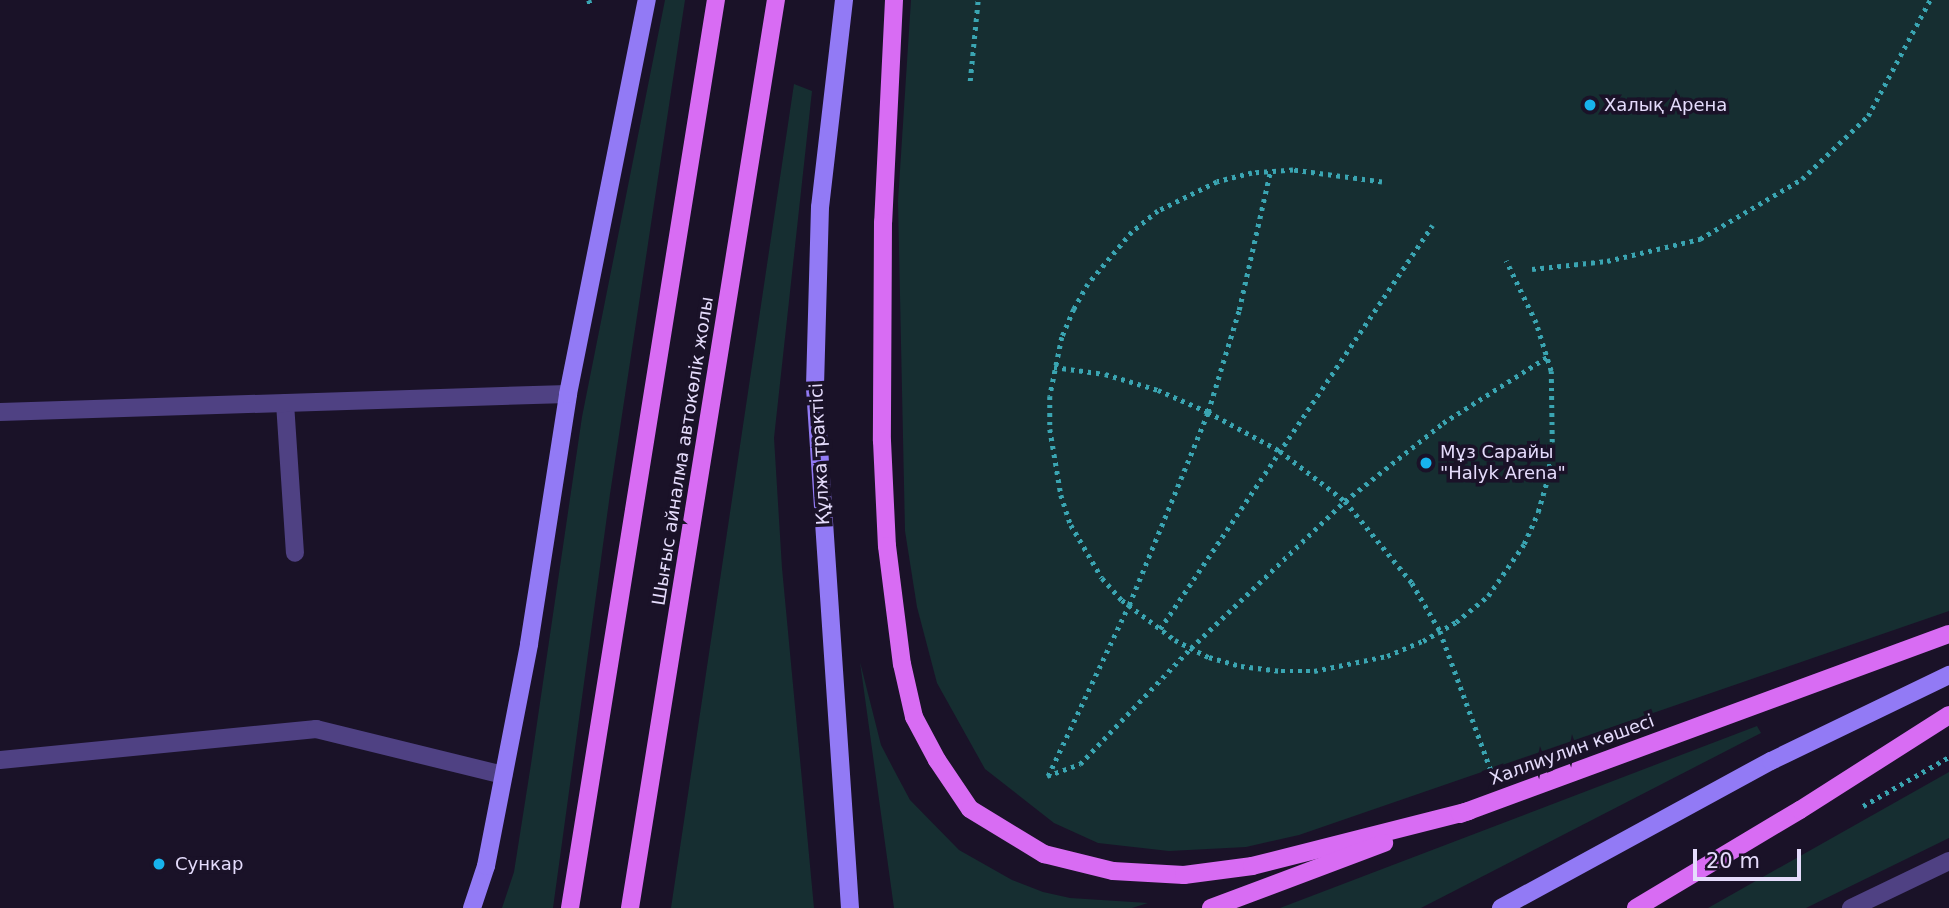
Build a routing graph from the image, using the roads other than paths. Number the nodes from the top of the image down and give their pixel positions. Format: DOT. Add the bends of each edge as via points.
graph roads {
  1 [pos="647,0"];
  2 [pos="716,0"];
  3 [pos="776,0"];
  4 [pos="844,0"];
  5 [pos="894,0"];
  6 [pos="568,394"];
  7 [pos="285,403"];
  8 [pos="0,412"];
  9 [pos="295,553"];
  10 [pos="1949,634"];
  11 [pos="1949,675"];
  12 [pos="1949,715"];
  13 [pos="0,760"];
  14 [pos="503,775"];
  15 [pos="1469,811"];
  16 [pos="1949,862"];
  17 [pos="472,908"];
  18 [pos="570,908"];
  19 [pos="630,908"];
  20 [pos="850,908"];
  21 [pos="1211,908"];
  22 [pos="1501,908"];
  23 [pos="1636,908"];
  24 [pos="1851,908"];
  1 -- 6 [label="main road"];
  2 -- 18 [label="main road"];
  3 -- 19 [label="main road, Шығыс айналма автокөлік жолы"];
  4 -- 20 [label="main road, Құлжа трактісі" via="820,207 815,388"];
  5 -- 15 [label="main road" via="883,222 882,441 887,546 902,664 914,717 970,809 1044,854 1113,871 1184,875 1252,866"];
  6 -- 7 [label="lane"];
  6 -- 14 [label="main road" via="529,644"];
  7 -- 8 [label="lane"];
  7 -- 9 [label="lane"];
  10 -- 15 [label="main road, Халлиулин көшесі"];
  11 -- 22 [label="main road" via="1771,761"];
  12 -- 23 [label="main road"];
  13 -- 14 [label="lane" via="316,729"];
  14 -- 17 [label="main road" via="486,866"];
  15 -- 21 [label="main road, Халлиулин көшесі"];
  16 -- 24 [label="lane"];
}
